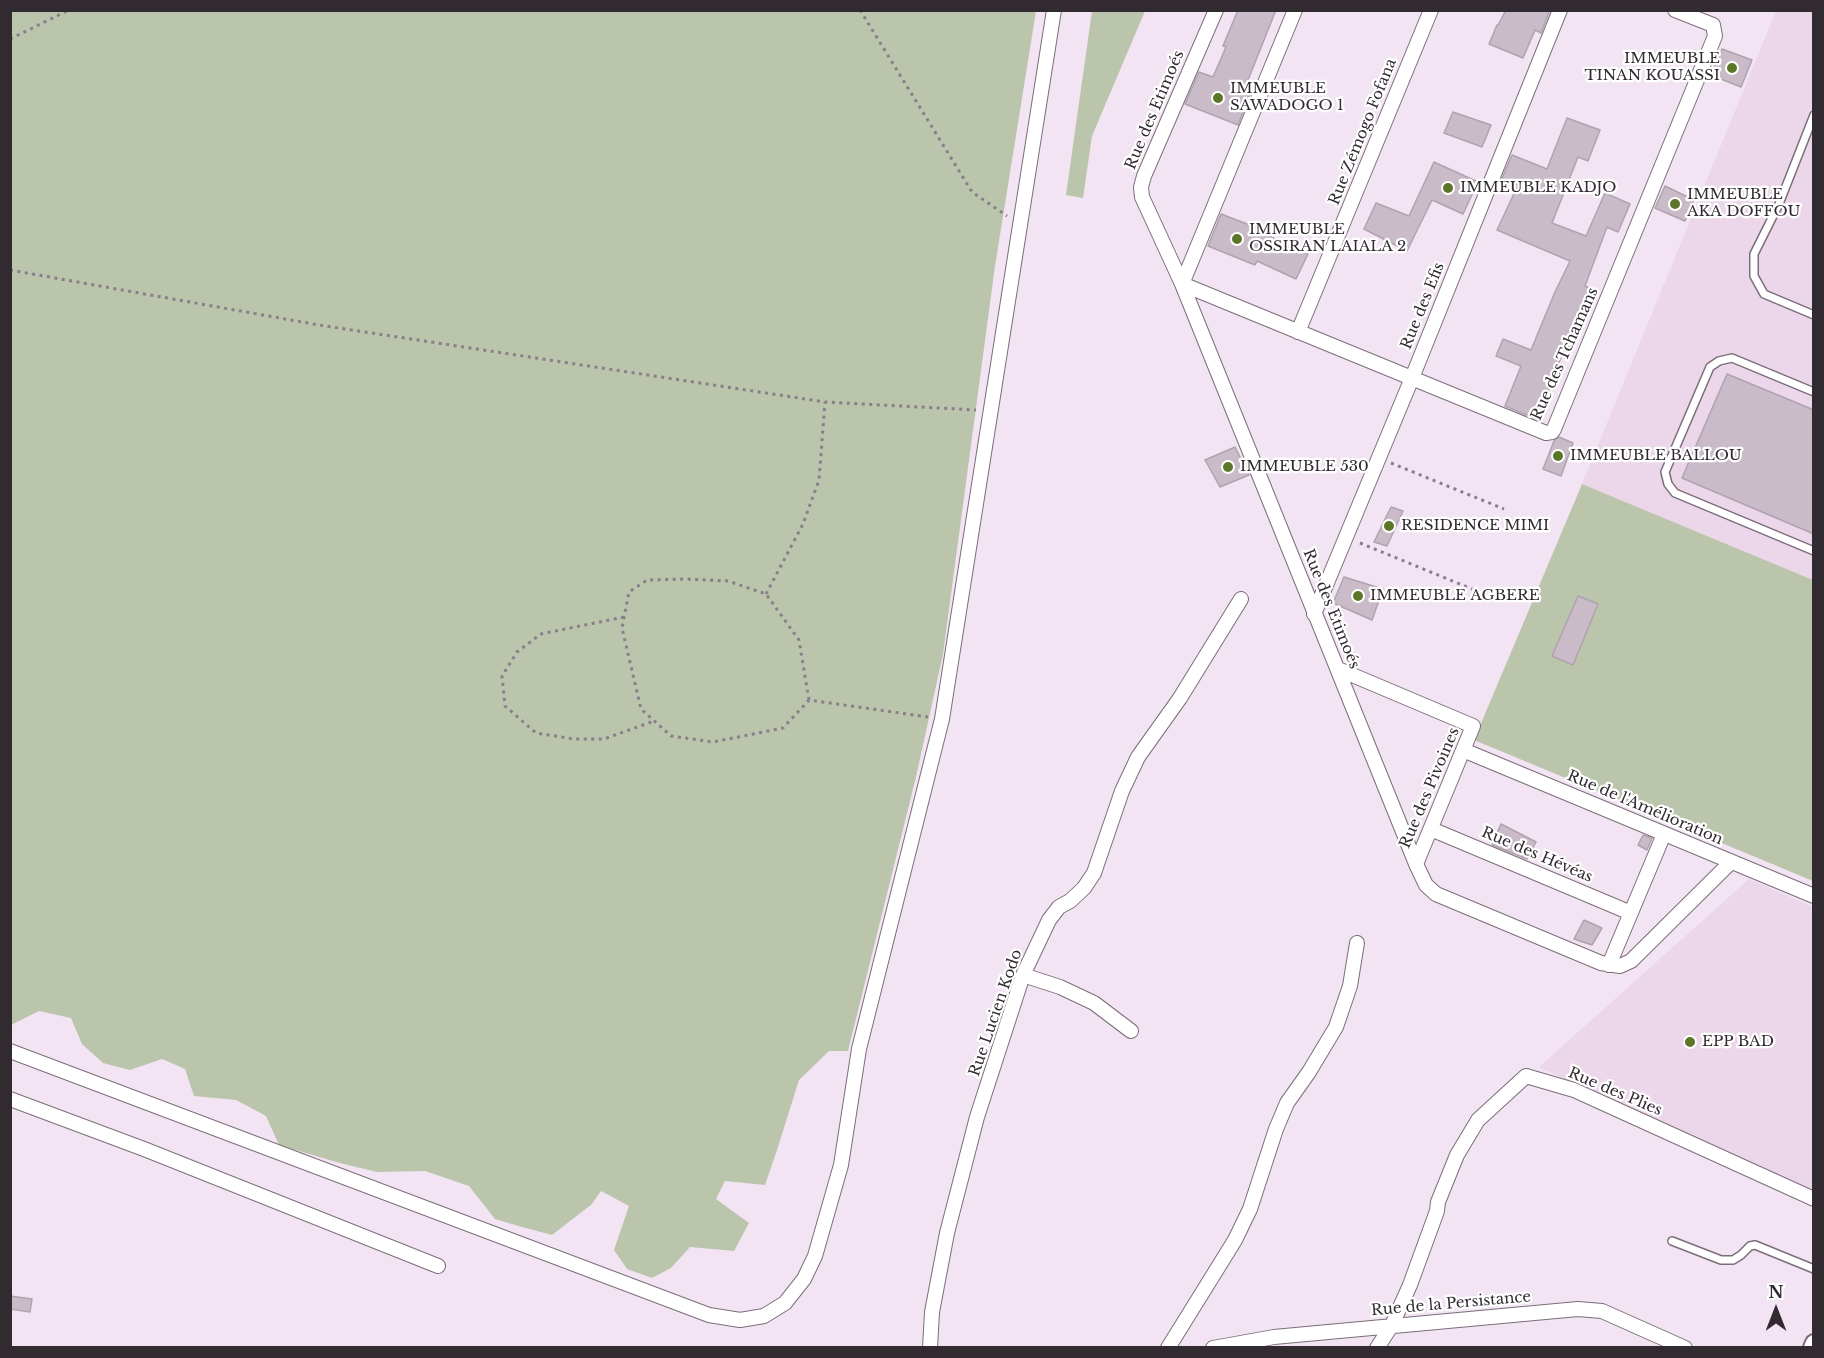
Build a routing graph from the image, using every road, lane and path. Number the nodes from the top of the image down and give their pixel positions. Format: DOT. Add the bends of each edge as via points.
graph roads {
  1 [pos="69,10"];
  2 [pos="860,10"];
  3 [pos="1054,10"];
  4 [pos="1216,10"];
  5 [pos="1295,10"];
  6 [pos="1431,10"];
  7 [pos="1560,10"];
  8 [pos="1675,10"];
  9 [pos="10,39"];
  10 [pos="1814,115"];
  11 [pos="1020,225"];
  12 [pos="10,270"];
  13 [pos="1182,284"];
  14 [pos="1814,315"];
  15 [pos="1298,332"];
  16 [pos="1412,378"];
  17 [pos="1814,392"];
  18 [pos="825,402"];
  19 [pos="991,411"];
  20 [pos="1378,458"];
  21 [pos="1504,509"];
  22 [pos="1346,538"];
  23 [pos="1814,551"];
  24 [pos="1472,589"];
  25 [pos="766,594"];
  26 [pos="1240,599"];
  27 [pos="1314,614"];
  28 [pos="624,616"];
  29 [pos="1338,669"];
  30 [pos="809,700"];
  31 [pos="942,719"];
  32 [pos="654,721"];
  33 [pos="1463,750"];
  34 [pos="1431,829"];
  35 [pos="1664,834"];
  36 [pos="1731,862"];
  37 [pos="1416,864"];
  38 [pos="1814,896"];
  39 [pos="1631,913"];
  40 [pos="1357,942"];
  41 [pos="1609,965"];
  42 [pos="1023,975"];
  43 [pos="1131,1031"];
  44 [pos="10,1051"];
  45 [pos="10,1100"];
  46 [pos="1814,1198"];
  47 [pos="1672,1241"];
  48 [pos="438,1266"];
  49 [pos="1814,1269"];
  50 [pos="1392,1326"];
  51 [pos="930,1347"];
  52 [pos="1168,1347"];
  53 [pos="1213,1347"];
  54 [pos="1377,1347"];
  55 [pos="1685,1347"];
  1 -- 9 [label="path"];
  2 -- 11 [label="path" via="972,192"];
  3 -- 11 [label="street"];
  4 -- 13 [label="street, Rue des Etimoés" via="1141,187"];
  5 -- 13 [label="street"];
  6 -- 15 [label="street, Rue Zémogo Fofana"];
  7 -- 16 [label="street, Rue des Efis"];
  8 -- 16 [label="street, Rue des Tchamans" via="1713,26 1715,36 1552,432 1546,433"];
  10 -- 14 [label="lane" via="1779,204 1754,254 1754,276 1764,294"];
  11 -- 19 [label="street"];
  12 -- 18 [label="path" via="319,325"];
  13 -- 15 [label="street, Rue des Tchamans"];
  13 -- 27 [label="street, Rue des Etimoés"];
  15 -- 16 [label="street, Rue des Tchamans"];
  16 -- 20 [label="street, Rue des Efis"];
  17 -- 23 [label="lane" via="1732,358 1719,361 1710,366 1665,471 1675,493"];
  18 -- 19 [label="path"];
  18 -- 25 [label="path" via="819,480 803,524"];
  19 -- 31 [label="street"];
  20 -- 21 [label="path"];
  20 -- 22 [label="street, Rue des Efis"];
  22 -- 24 [label="path"];
  22 -- 27 [label="street, Rue des Efis"];
  25 -- 28 [label="path" via="728,581 647,580 629,592"];
  25 -- 30 [label="path" via="799,640"];
  26 -- 42 [label="street, Rue Lucien Kodo" via="1180,698 1138,757 1094,873 1084,888 1049,920"];
  27 -- 29 [label="street, Rue des Etimoés"];
  28 -- 32 [label="path" via="622,628 641,710"];
  28 -- 32 [label="path" via="541,634 517,652 502,676 505,706 536,733 574,739 603,739"];
  29 -- 33 [label="street, Rue des Pivoines" via="1473,726"];
  29 -- 37 [label="street, Rue des Etimoés"];
  30 -- 31 [label="path"];
  30 -- 32 [label="path" via="783,728 713,742 671,736"];
  31 -- 44 [label="street" via="859,1049 841,1165 815,1256 804,1280 785,1303 764,1316 740,1320 708,1314"];
  33 -- 34 [label="street, Rue des Pivoines"];
  33 -- 35 [label="street, Rue de l'Amélioration"];
  34 -- 37 [label="street, Rue des Pivoines"];
  34 -- 39 [label="street, Rue des Hévéas"];
  35 -- 36 [label="street, Rue de l'Amélioration"];
  35 -- 39 [label="street"];
  36 -- 38 [label="street, Rue de l'Amélioration"];
  36 -- 41 [label="street" via="1630,961 1620,966"];
  37 -- 41 [label="street, Rue des Etimoés" via="1426,885 1436,894"];
  39 -- 41 [label="street"];
  40 -- 52 [label="street" via="1350,986 1336,1027 1287,1103 1250,1209 1235,1240"];
  42 -- 43 [label="street" via="1094,1003"];
  42 -- 51 [label="street, Rue Lucien Kodo" via="977,1117 950,1221 932,1312"];
  45 -- 48 [label="street" via="155,1153"];
  46 -- 50 [label="street, Rue des Plies" via="1574,1090 1526,1076 1478,1120 1457,1155"];
  47 -- 49 [label="lane" via="1721,1260 1733,1260 1755,1245"];
  50 -- 53 [label="street, Rue de la Persistance"];
  50 -- 54 [label="street, Rue des Plies"];
  50 -- 55 [label="street, Rue de la Persistance" via="1578,1309 1602,1311"];
}
